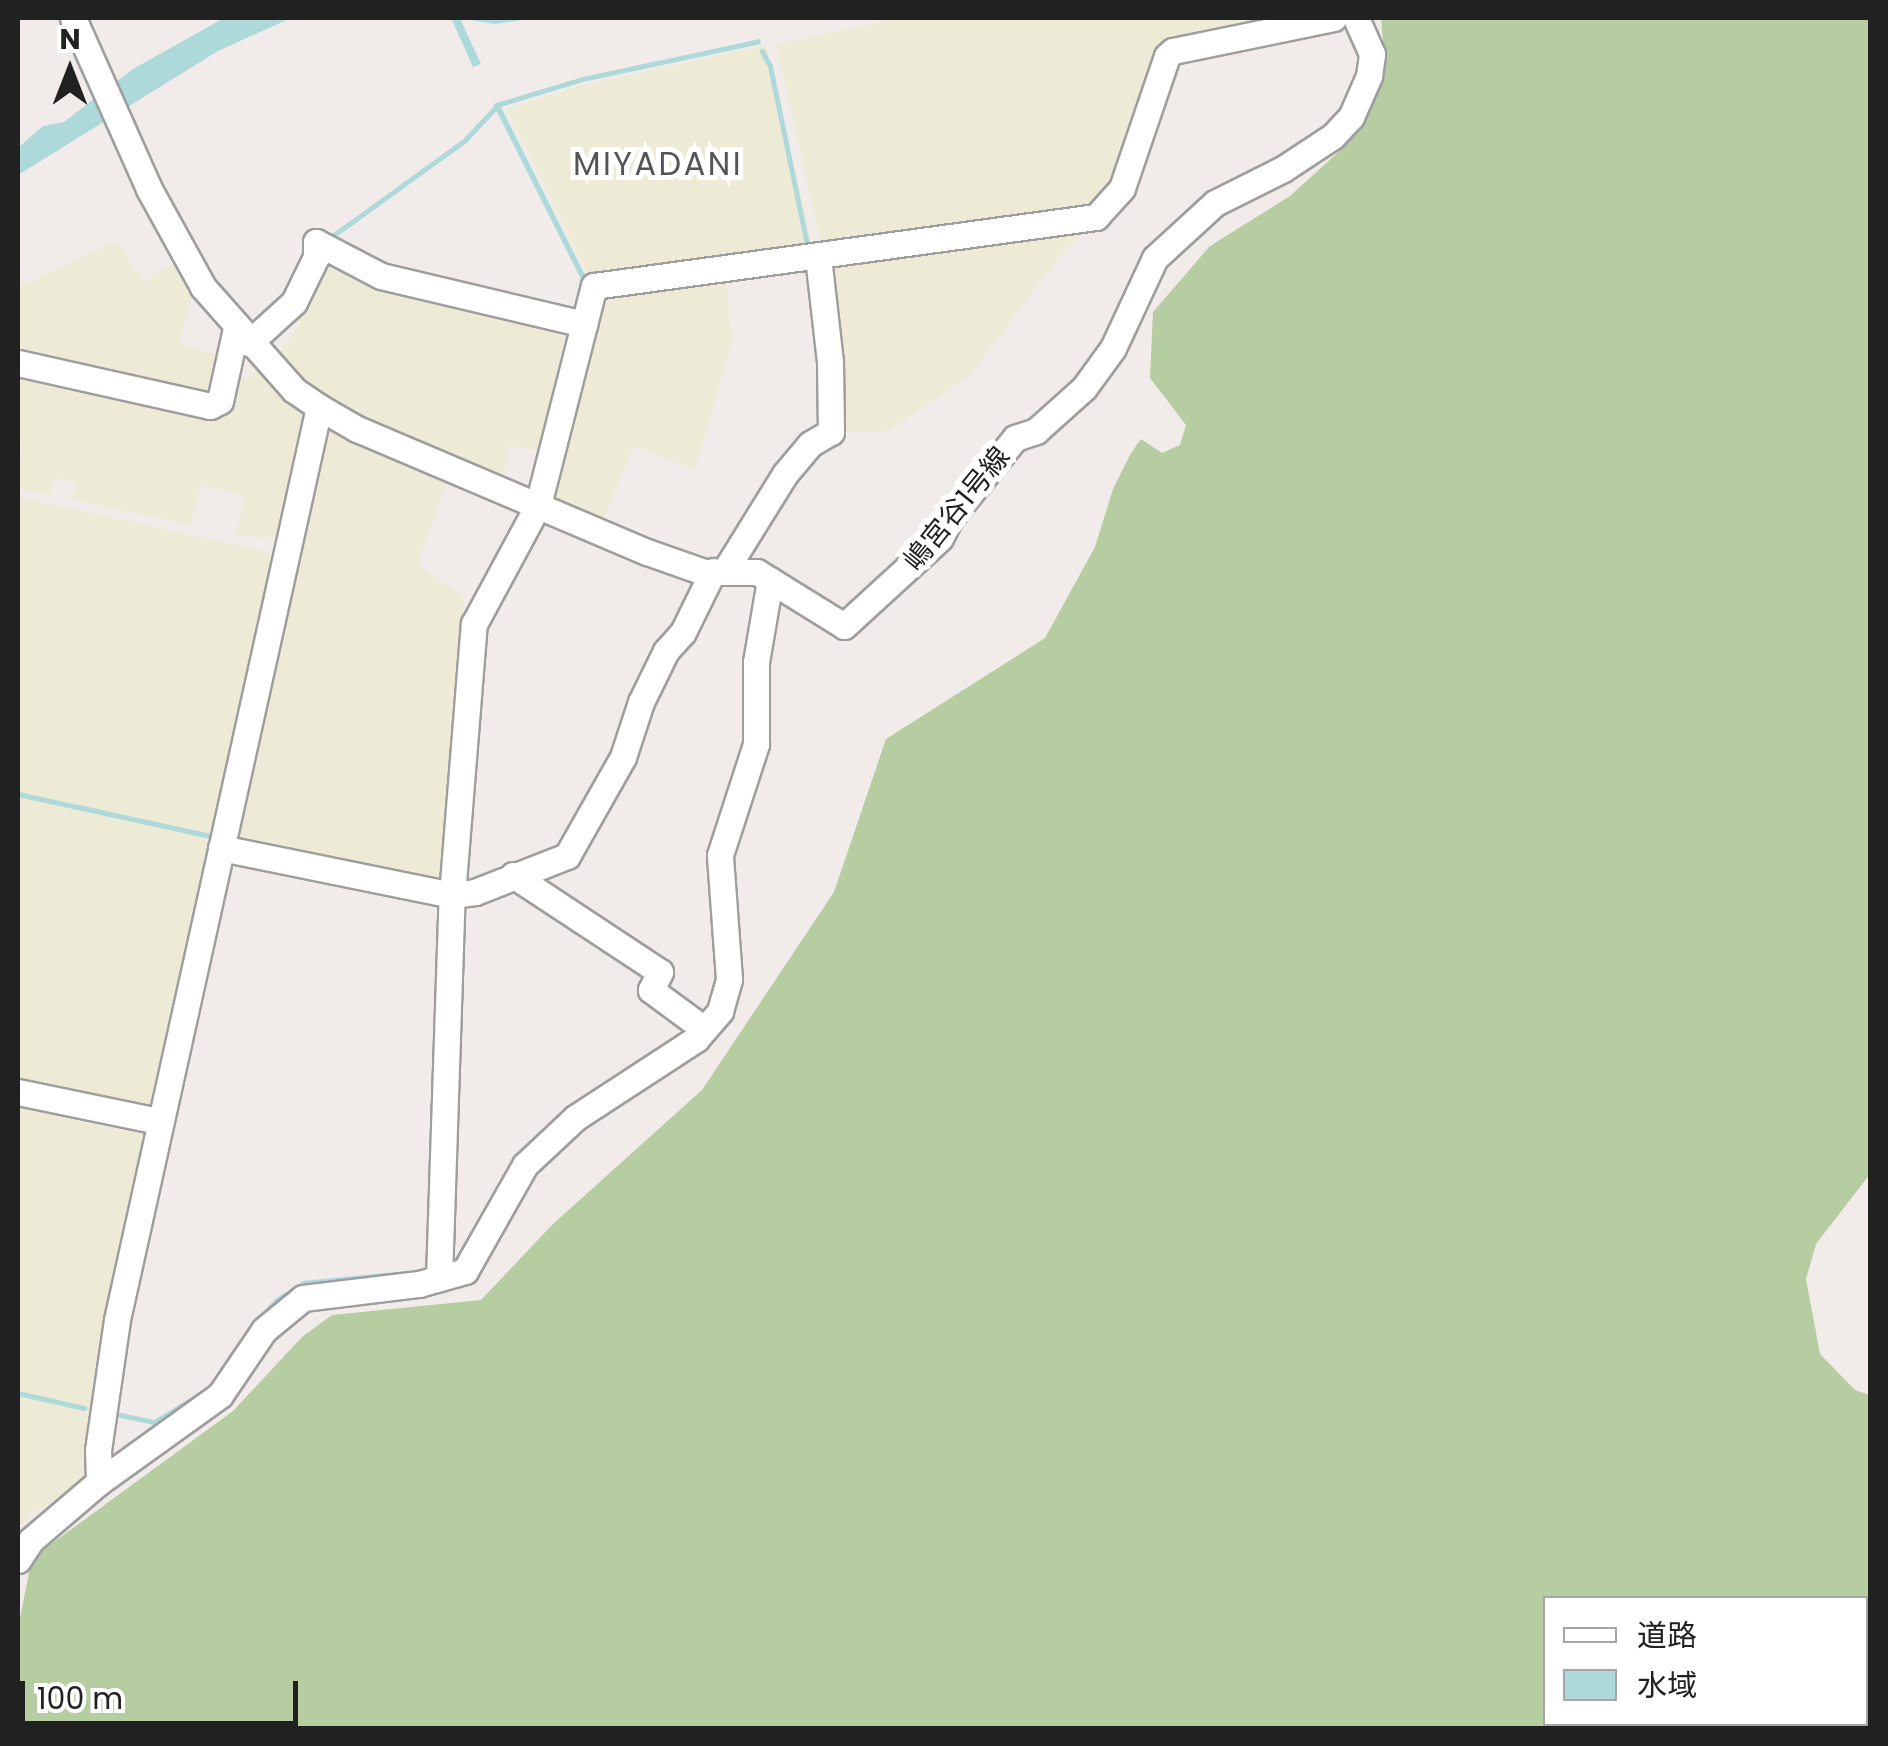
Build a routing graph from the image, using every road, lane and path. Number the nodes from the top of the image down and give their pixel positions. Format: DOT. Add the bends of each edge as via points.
graph roads {
  1 [pos="1334,18"];
  2 [pos="1356,18"];
  3 [pos="75,22"];
  4 [pos="818,257"];
  5 [pos="584,324"];
  6 [pos="243,335"];
  7 [pos="18,363"];
  8 [pos="320,407"];
  9 [pos="538,505"];
  10 [pos="720,570"];
  11 [pos="770,580"];
  12 [pos="221,848"];
  13 [pos="514,875"];
  14 [pos="452,895"];
  15 [pos="704,1029"];
  16 [pos="18,1092"];
  17 [pos="158,1121"];
  18 [pos="440,1278"];
  19 [pos="100,1482"];
  20 [pos="71,1509"];
  21 [pos="18,1535"];
  22 [pos="18,1560"];
  1 -- 4 [label="street" via="1167,56 1122,188 1096,217"];
  2 -- 11 [label="street, 嶋宮谷1号線" via="1372,54 1351,117 1283,169 1215,204 1155,258 1098,369 1036,431 1015,438 911,568 844,626"];
  3 -- 6 [label="street, 嶋宮谷1号線" via="149,189 203,286"];
  4 -- 5 [label="street" via="594,286"];
  4 -- 10 [label="street" via="832,432 810,444 785,474"];
  5 -- 6 [label="street" via="381,276 316,242 294,302"];
  5 -- 9 [label="street"];
  6 -- 7 [label="street" via="220,401 210,406"];
  6 -- 8 [label="street, 嶋宮谷1号線" via="294,390"];
  8 -- 9 [label="street, 嶋宮谷1号線"];
  8 -- 12 [label="street"];
  9 -- 10 [label="street, 嶋宮谷1号線" via="633,547"];
  9 -- 14 [label="street" via="474,624"];
  10 -- 11 [label="street, 嶋宮谷1号線" via="758,572"];
  10 -- 13 [label="street" via="666,651 623,757 567,856"];
  11 -- 15 [label="street" via="757,646 756,744 720,855 729,979 720,1011"];
  12 -- 14 [label="street"];
  12 -- 17 [label="street"];
  13 -- 14 [label="street"];
  13 -- 15 [label="street" via="660,972 651,990"];
  14 -- 18 [label="street"];
  15 -- 18 [label="street" via="562,1130 525,1165 474,1261"];
  16 -- 17 [label="street"];
  17 -- 19 [label="street" via="117,1320 98,1450"];
  18 -- 19 [label="street" via="303,1298 264,1330 220,1394"];
  19 -- 20 [label="street"];
  20 -- 21 [label="street" via="48,1512"];
  20 -- 22 [label="street" via="31,1540"];
}
